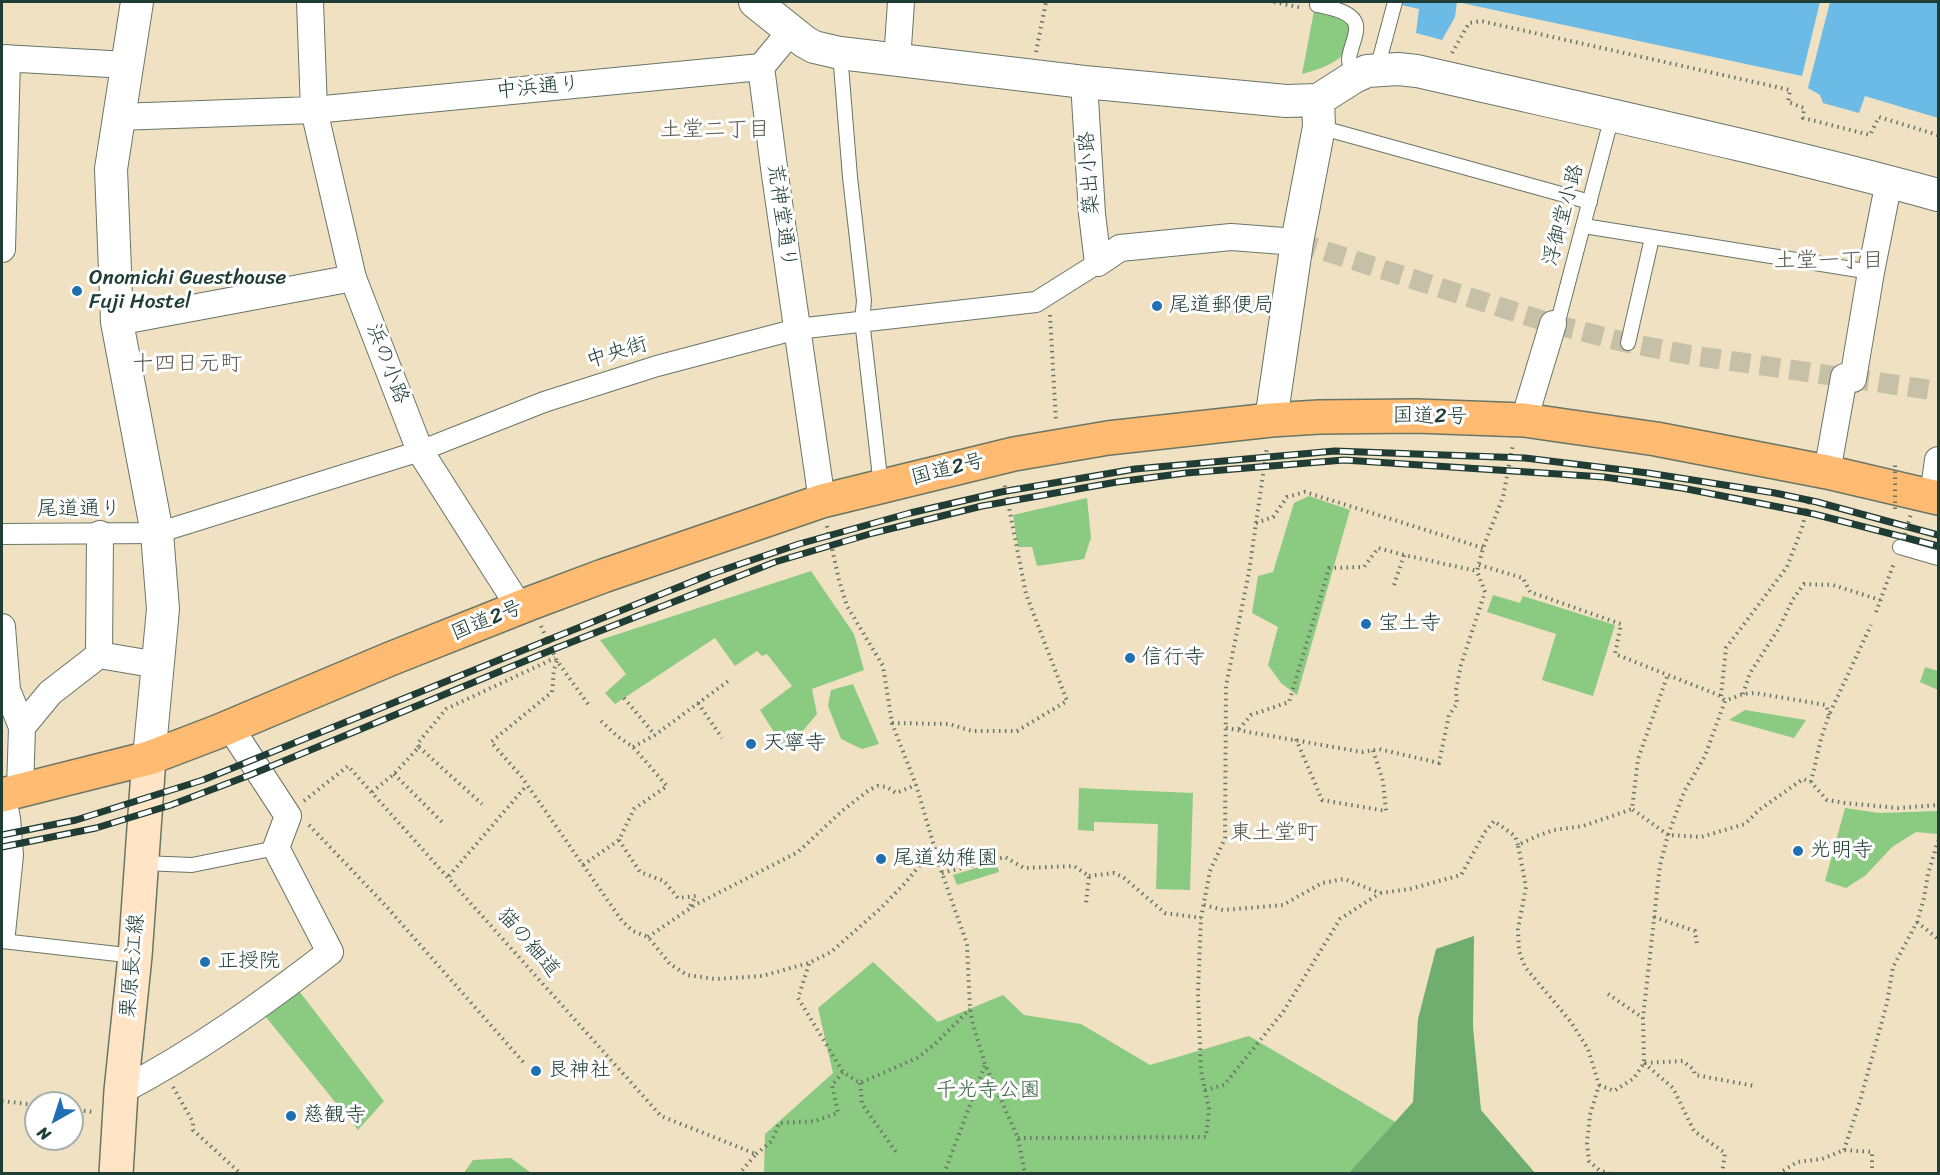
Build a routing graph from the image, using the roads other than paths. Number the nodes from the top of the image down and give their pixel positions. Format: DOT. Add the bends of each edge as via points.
graph roads {
  1 [pos="137,2"];
  2 [pos="310,2"];
  3 [pos="901,2"];
  4 [pos="1395,2"];
  5 [pos="1318,3"];
  6 [pos="778,13"];
  7 [pos="840,53"];
  8 [pos="4,58"];
  9 [pos="897,61"];
  10 [pos="127,65"];
  11 [pos="761,67"];
  12 [pos="1366,73"];
  13 [pos="1084,82"];
  14 [pos="314,110"];
  15 [pos="1318,114"];
  16 [pos="1612,116"];
  17 [pos="118,117"];
  18 [pos="1889,182"];
  19 [pos="1938,195"];
  20 [pos="1590,202"];
  21 [pos="1584,226"];
  22 [pos="1652,238"];
  23 [pos="1297,242"];
  24 [pos="2,249"];
  25 [pos="1098,263"];
  26 [pos="1870,272"];
  27 [pos="354,278"];
  28 [pos="862,320"];
  29 [pos="117,322"];
  30 [pos="1555,324"];
  31 [pos="798,329"];
  32 [pos="1628,343"];
  33 [pos="1270,420"];
  34 [pos="1513,431"];
  35 [pos="420,451"];
  36 [pos="1938,460"];
  37 [pos="1819,482"];
  38 [pos="881,486"];
  39 [pos="1928,503"];
  40 [pos="821,513"];
  41 [pos="157,533"];
  42 [pos="2,534"];
  43 [pos="100,534"];
  44 [pos="1901,544"];
  45 [pos="1938,558"];
  46 [pos="531,619"];
  47 [pos="2,627"];
  48 [pos="99,655"];
  49 [pos="158,666"];
  50 [pos="22,727"];
  51 [pos="230,727"];
  52 [pos="149,758"];
  53 [pos="8,793"];
  54 [pos="276,848"];
  55 [pos="141,863"];
  56 [pos="2,933"];
  57 [pos="2,941"];
  58 [pos="135,956"];
  59 [pos="121,1090"];
  60 [pos="116,1173"];
  1 -- 10 [label="street"];
  2 -- 14 [label="street, 浜の小路"];
  3 -- 9 [label="street"];
  4 -- 12 [label="lane"];
  5 -- 12 [label="lane" via="1341,11 1355,22 1349,59"];
  6 -- 7 [label="street" via="814,47"];
  6 -- 11 [label="street"];
  7 -- 9 [label="street"];
  7 -- 28 [label="lane" via="864,301"];
  8 -- 10 [label="street"];
  8 -- 24 [label="street"];
  9 -- 13 [label="street"];
  10 -- 17 [label="street"];
  11 -- 14 [label="street, 中浜通り"];
  11 -- 31 [label="street, 荒神堂通り"];
  12 -- 15 [label="street"];
  12 -- 16 [label="street" via="1417,71"];
  13 -- 15 [label="street" via="1286,101"];
  13 -- 25 [label="street, 築出小路"];
  14 -- 17 [label="street, 中浜通り"];
  14 -- 27 [label="street, 浜の小路"];
  15 -- 20 [label="lane"];
  15 -- 23 [label="street"];
  16 -- 18 [label="street"];
  16 -- 20 [label="lane, 浮御堂小路"];
  17 -- 29 [label="street" via="111,169"];
  18 -- 19 [label="street"];
  18 -- 26 [label="street"];
  20 -- 21 [label="lane, 浮御堂小路"];
  21 -- 22 [label="lane"];
  21 -- 30 [label="lane, 浮御堂小路"];
  22 -- 26 [label="lane"];
  22 -- 32 [label="lane"];
  23 -- 25 [label="street" via="1231,237 1120,248"];
  23 -- 33 [label="street"];
  25 -- 28 [label="street, 中央街" via="1036,302"];
  26 -- 37 [label="street" via="1848,378"];
  27 -- 29 [label="street"];
  27 -- 35 [label="street, 浜の小路"];
  28 -- 31 [label="street, 中央街"];
  28 -- 38 [label="lane"];
  29 -- 41 [label="street"];
  30 -- 34 [label="street"];
  31 -- 35 [label="street, 中央街" via="657,366 544,402"];
  31 -- 40 [label="street, 荒神堂通り"];
  33 -- 34 [label="highway, 国道2号" via="1367,416"];
  33 -- 38 [label="highway, 国道2号" via="1108,438 999,457"];
  34 -- 37 [label="highway, 国道2号" via="1656,439"];
  35 -- 41 [label="street, 中央街"];
  35 -- 46 [label="street, 浜の小路"];
  36 -- 39 [label="street"];
  37 -- 39 [label="highway, 国道2号"];
  38 -- 40 [label="highway, 国道2号"];
  40 -- 46 [label="highway, 国道2号" via="603,576"];
  41 -- 43 [label="street, 尾道通り"];
  41 -- 49 [label="street" via="163,609"];
  42 -- 43 [label="street, 尾道通り"];
  43 -- 48 [label="street"];
  44 -- 45 [label="lane"];
  46 -- 51 [label="highway, 国道2号" via="390,659"];
  47 -- 50 [label="street" via="7,690"];
  48 -- 49 [label="street"];
  48 -- 50 [label="street" via="50,693"];
  49 -- 52 [label="street"];
  50 -- 53 [label="street"];
  51 -- 52 [label="highway, 国道2号"];
  51 -- 54 [label="street" via="291,813"];
  52 -- 53 [label="highway, 国道2号"];
  52 -- 55 [label="main road, 栗原長江線"];
  53 -- 56 [label="street" via="10,855"];
  54 -- 55 [label="lane" via="192,865"];
  54 -- 59 [label="street" via="330,952 262,1004 162,1070"];
  55 -- 58 [label="main road, 栗原長江線"];
  57 -- 58 [label="lane"];
  58 -- 59 [label="main road, 栗原長江線"];
  59 -- 60 [label="main road, 栗原長江線"];
}
